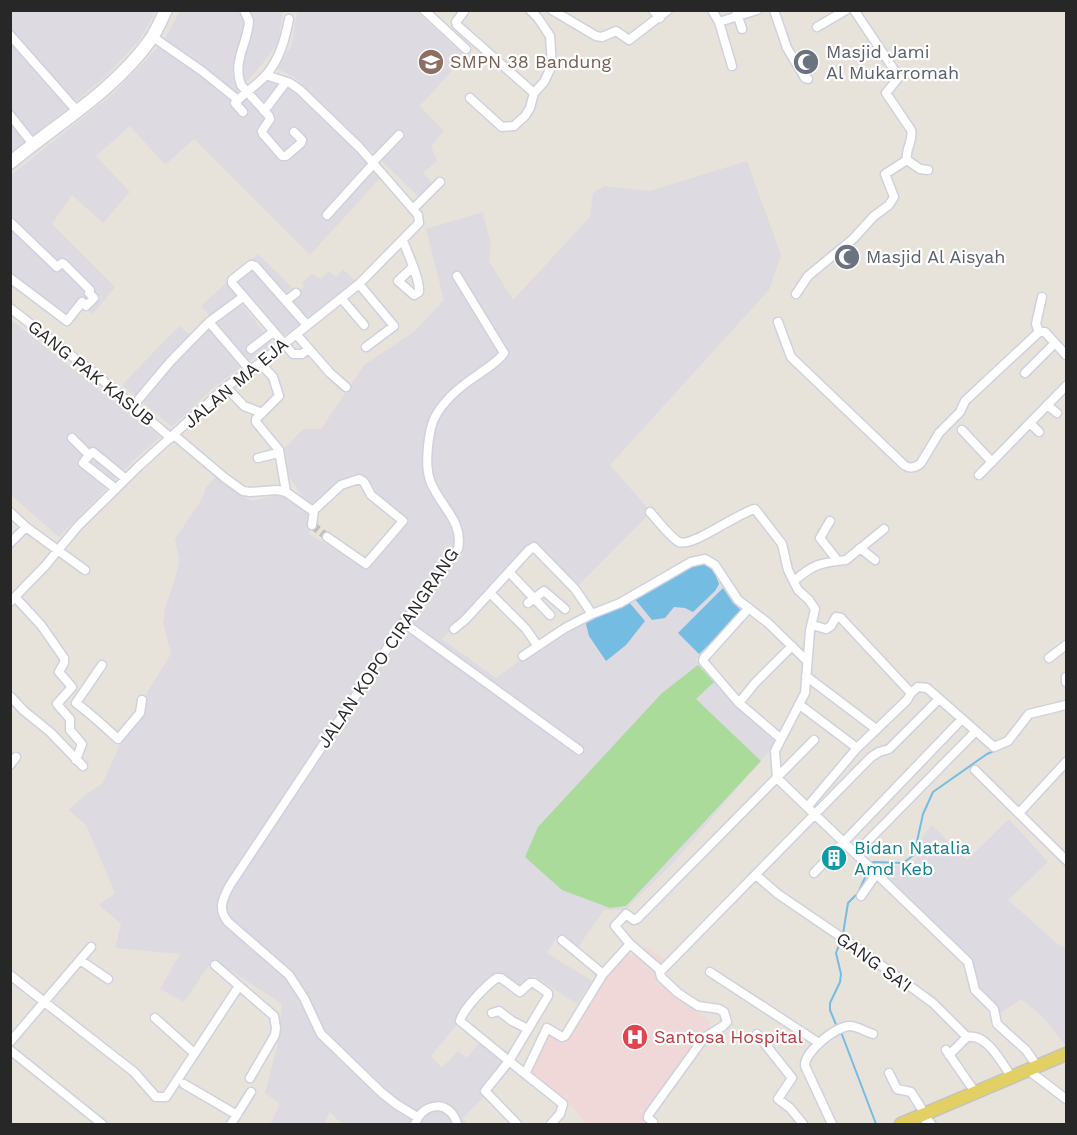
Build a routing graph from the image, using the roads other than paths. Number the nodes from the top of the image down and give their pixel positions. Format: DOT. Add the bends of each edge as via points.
graph roads {
  1 [pos="166,10"];
  2 [pos="244,10"];
  3 [pos="424,10"];
  4 [pos="458,10"];
  5 [pos="465,10"];
  6 [pos="530,10"];
  7 [pos="552,10"];
  8 [pos="653,10"];
  9 [pos="668,10"];
  10 [pos="712,10"];
  11 [pos="757,10"];
  12 [pos="774,10"];
  13 [pos="846,10"];
  14 [pos="854,10"];
  15 [pos="737,14"];
  16 [pos="660,18"];
  17 [pos="289,19"];
  18 [pos="719,22"];
  19 [pos="817,27"];
  20 [pos="445,28"];
  21 [pos="742,29"];
  22 [pos="10,35"];
  23 [pos="153,37"];
  24 [pos="466,49"];
  25 [pos="732,66"];
  26 [pos="266,75"];
  27 [pos="808,79"];
  28 [pos="286,82"];
  29 [pos="246,92"];
  30 [pos="534,93"];
  31 [pos="470,98"];
  32 [pos="238,100"];
  33 [pos="77,111"];
  34 [pos="264,111"];
  35 [pos="243,112"];
  36 [pos="10,115"];
  37 [pos="294,132"];
  38 [pos="399,135"];
  39 [pos="33,144"];
  40 [pos="907,160"];
  41 [pos="373,162"];
  42 [pos="10,163"];
  43 [pos="928,170"];
  44 [pos="440,182"];
  45 [pos="413,209"];
  46 [pos="327,215"];
  47 [pos="10,222"];
  48 [pos="403,241"];
  49 [pos="413,267"];
  50 [pos="457,276"];
  51 [pos="10,278"];
  52 [pos="359,284"];
  53 [pos="296,293"];
  54 [pos="796,294"];
  55 [pos="243,297"];
  56 [pos="1042,297"];
  57 [pos="341,298"];
  58 [pos="286,301"];
  59 [pos="10,308"];
  60 [pos="209,322"];
  61 [pos="778,322"];
  62 [pos="307,325"];
  63 [pos="364,325"];
  64 [pos="273,332"];
  65 [pos="1039,332"];
  66 [pos="296,334"];
  67 [pos="1055,343"];
  68 [pos="284,344"];
  69 [pos="366,347"];
  70 [pos="251,349"];
  71 [pos="308,349"];
  72 [pos="1066,355"];
  73 [pos="260,363"];
  74 [pos="250,370"];
  75 [pos="1025,373"];
  76 [pos="1066,386"];
  77 [pos="226,387"];
  78 [pos="346,387"];
  79 [pos="1047,405"];
  80 [pos="133,406"];
  81 [pos="262,413"];
  82 [pos="1057,413"];
  83 [pos="1030,423"];
  84 [pos="962,430"];
  85 [pos="1039,432"];
  86 [pos="172,436"];
  87 [pos="72,438"];
  88 [pos="279,452"];
  89 [pos="89,455"];
  90 [pos="258,458"];
  91 [pos="992,462"];
  92 [pos="979,475"];
  93 [pos="126,479"];
  94 [pos="116,489"];
  95 [pos="286,492"];
  96 [pos="312,509"];
  97 [pos="650,512"];
  98 [pos="10,513"];
  99 [pos="830,521"];
  100 [pos="312,525"];
  101 [pos="26,527"];
  102 [pos="884,529"];
  103 [pos="327,537"];
  104 [pos="10,543"];
  105 [pos="860,549"];
  106 [pos="58,550"];
  107 [pos="837,560"];
  108 [pos="875,560"];
  109 [pos="85,570"];
  110 [pos="509,572"];
  111 [pos="794,581"];
  112 [pos="490,593"];
  113 [pos="13,599"];
  114 [pos="531,601"];
  115 [pos="749,608"];
  116 [pos="566,609"];
  117 [pos="592,614"];
  118 [pos="550,615"];
  119 [pos="404,623"];
  120 [pos="812,625"];
  121 [pos="454,629"];
  122 [pos="537,645"];
  123 [pos="1066,645"];
  124 [pos="792,646"];
  125 [pos="523,656"];
  126 [pos="1048,658"];
  127 [pos="807,661"];
  128 [pos="102,665"];
  129 [pos="806,676"];
  130 [pos="1066,677"];
  131 [pos="1066,682"];
  132 [pos="911,693"];
  133 [pos="65,694"];
  134 [pos="11,697"];
  135 [pos="142,700"];
  136 [pos="938,700"];
  137 [pos="76,703"];
  138 [pos="739,703"];
  139 [pos="800,705"];
  140 [pos="1066,705"];
  141 [pos="961,720"];
  142 [pos="876,729"];
  143 [pos="975,732"];
  144 [pos="780,738"];
  145 [pos="814,740"];
  146 [pos="857,748"];
  147 [pos="579,750"];
  148 [pos="1066,762"];
  149 [pos="975,770"];
  150 [pos="777,778"];
  151 [pos="812,809"];
  152 [pos="1020,812"];
  153 [pos="846,845"];
  154 [pos="1065,854"];
  155 [pos="858,856"];
  156 [pos="814,873"];
  157 [pos="877,873"];
  158 [pos="756,875"];
  159 [pos="861,896"];
  160 [pos="562,940"];
  161 [pos="630,944"];
  162 [pos="91,946"];
  163 [pos="80,960"];
  164 [pos="215,965"];
  165 [pos="660,972"];
  166 [pos="710,972"];
  167 [pos="603,974"];
  168 [pos="10,975"];
  169 [pos="108,980"];
  170 [pos="239,986"];
  171 [pos="44,1003"];
  172 [pos="492,1013"];
  173 [pos="155,1018"];
  174 [pos="528,1029"];
  175 [pos="757,1034"];
  176 [pos="873,1034"];
  177 [pos="967,1037"];
  178 [pos="10,1042"];
  179 [pos="819,1043"];
  180 [pos="10,1050"];
  181 [pos="194,1053"];
  182 [pos="1066,1054"];
  183 [pos="509,1061"];
  184 [pos="1032,1068"];
  185 [pos="889,1073"];
  186 [pos="525,1074"];
  187 [pos="1011,1076"];
  188 [pos="250,1078"];
  189 [pos="184,1084"];
  190 [pos="251,1092"];
  191 [pos="975,1092"];
  192 [pos="1066,1099"];
  193 [pos="237,1115"];
  194 [pos="926,1118"];
  195 [pos="416,1121"];
  196 [pos="653,1122"];
  197 [pos="102,1125"];
  198 [pos="231,1125"];
  199 [pos="457,1125"];
  200 [pos="517,1125"];
  201 [pos="551,1125"];
  202 [pos="803,1125"];
  203 [pos="832,1125"];
  204 [pos="901,1125"];
  1 -- 23 [label="main road"];
  2 -- 29 [label="street" via="249,27 238,67"];
  3 -- 20 [label="street"];
  4 -- 20 [label="street"];
  5 -- 30 [label="street" via="457,25"];
  6 -- 30 [label="street" via="550,36 552,47 551,70"];
  7 -- 16 [label="street" via="596,36 615,31 627,40"];
  8 -- 16 [label="street"];
  9 -- 16 [label="street"];
  10 -- 18 [label="street"];
  11 -- 15 [label="street"];
  12 -- 27 [label="street" via="792,59"];
  13 -- 19 [label="street"];
  14 -- 40 [label="street" via="899,77 886,93 912,130"];
  15 -- 18 [label="street"];
  15 -- 21 [label="street"];
  17 -- 26 [label="street" via="278,58"];
  18 -- 25 [label="street"];
  20 -- 24 [label="street"];
  22 -- 33 [label="street"];
  23 -- 32 [label="street"];
  23 -- 33 [label="main road" via="124,71"];
  26 -- 28 [label="street"];
  26 -- 29 [label="street"];
  28 -- 34 [label="street"];
  28 -- 41 [label="street" via="300,90"];
  29 -- 32 [label="street"];
  29 -- 34 [label="street"];
  30 -- 31 [label="street" via="525,116 506,128 497,125"];
  32 -- 35 [label="street" via="235,103"];
  33 -- 39 [label="main road"];
  34 -- 37 [label="street" via="270,119 263,134 282,156 301,143"];
  36 -- 39 [label="street"];
  38 -- 41 [label="street"];
  39 -- 42 [label="main road"];
  40 -- 43 [label="street"];
  40 -- 54 [label="street" via="885,174 894,197 890,205 808,276"];
  41 -- 45 [label="street"];
  41 -- 46 [label="street"];
  44 -- 45 [label="street"];
  45 -- 48 [label="street, JALAN MA EJA" via="419,223"];
  47 -- 51 [label="street" via="57,267 64,264 94,298 86,306 82,302 67,321"];
  48 -- 49 [label="street"];
  48 -- 52 [label="street, JALAN MA EJA"];
  50 -- 119 [label="street, JALAN KOPO CIRANGRANG" via="504,353 464,384 434,419 429,433 428,472 459,529 460,540 458,549"];
  52 -- 57 [label="street, JALAN MA EJA"];
  52 -- 69 [label="street" via="394,326"];
  53 -- 58 [label="street"];
  55 -- 58 [label="street" via="231,282 253,265"];
  55 -- 60 [label="street"];
  55 -- 64 [label="street"];
  56 -- 65 [label="street" via="1036,324"];
  57 -- 62 [label="street, JALAN MA EJA"];
  57 -- 63 [label="street"];
  58 -- 62 [label="street"];
  59 -- 80 [label="street, GANG PAK KASUB"];
  60 -- 74 [label="street"];
  60 -- 80 [label="street"];
  61 -- 65 [label="street" via="791,357 910,467 921,463 965,402"];
  62 -- 66 [label="street, JALAN MA EJA"];
  64 -- 68 [label="street"];
  64 -- 70 [label="street"];
  65 -- 67 [label="street" via="1045,332"];
  66 -- 68 [label="street, JALAN MA EJA"];
  66 -- 71 [label="street"];
  67 -- 72 [label="street"];
  67 -- 75 [label="street"];
  68 -- 71 [label="street" via="297,355"];
  68 -- 73 [label="street, JALAN MA EJA"];
  71 -- 78 [label="street"];
  73 -- 74 [label="street, JALAN MA EJA"];
  73 -- 81 [label="street" via="273,377 279,396"];
  74 -- 77 [label="street, JALAN MA EJA"];
  76 -- 79 [label="street"];
  77 -- 81 [label="street" via="244,406"];
  77 -- 86 [label="street, JALAN MA EJA"];
  79 -- 82 [label="street"];
  79 -- 83 [label="street"];
  80 -- 86 [label="street, GANG PAK KASUB"];
  81 -- 88 [label="street" via="256,422"];
  83 -- 85 [label="street"];
  83 -- 91 [label="street"];
  84 -- 91 [label="street"];
  86 -- 93 [label="street, JALAN MA EJA"];
  86 -- 95 [label="street" via="243,491"];
  87 -- 89 [label="street"];
  88 -- 90 [label="street"];
  88 -- 95 [label="street"];
  89 -- 93 [label="street" via="93,452"];
  89 -- 94 [label="street" via="83,463"];
  91 -- 92 [label="street"];
  93 -- 94 [label="street, JALAN MA EJA"];
  94 -- 106 [label="street, JALAN MA EJA"];
  95 -- 96 [label="street"];
  96 -- 100 [label="street"];
  96 -- 103 [label="street" via="341,484 359,479 371,495 402,521 366,564"];
  97 -- 111 [label="street" via="674,538 684,543 752,509 758,510 782,544"];
  98 -- 101 [label="street"];
  99 -- 107 [label="street" via="820,538"];
  101 -- 104 [label="street"];
  101 -- 106 [label="street"];
  102 -- 105 [label="street"];
  105 -- 107 [label="street" via="846,560"];
  105 -- 108 [label="street"];
  106 -- 109 [label="street"];
  106 -- 113 [label="street, JALAN MA EJA"];
  107 -- 111 [label="street" via="813,567"];
  110 -- 112 [label="street"];
  110 -- 114 [label="street"];
  110 -- 117 [label="street" via="534,547 575,589"];
  111 -- 120 [label="street" via="815,609"];
  112 -- 121 [label="street"];
  112 -- 122 [label="street"];
  113 -- 133 [label="street" via="32,614 64,657 59,672 72,687"];
  114 -- 116 [label="street" via="546,591"];
  114 -- 118 [label="street"];
  115 -- 117 [label="street" via="735,597 713,562 701,559"];
  115 -- 124 [label="street"];
  115 -- 138 [label="street" via="703,660"];
  117 -- 122 [label="street"];
  119 -- 147 [label="street"];
  119 -- 195 [label="street, JALAN KOPO CIRANGRANG" via="230,885 221,908 223,916 289,975 321,1034"];
  120 -- 127 [label="street"];
  120 -- 132 [label="street" via="826,629 836,617 841,618"];
  122 -- 125 [label="street"];
  123 -- 126 [label="street"];
  124 -- 127 [label="street"];
  124 -- 138 [label="street"];
  127 -- 129 [label="street"];
  128 -- 137 [label="street"];
  129 -- 139 [label="street"];
  129 -- 142 [label="street"];
  130 -- 131 [label="street"];
  132 -- 136 [label="street" via="923,686"];
  132 -- 142 [label="street"];
  133 -- 134 [label="street" via="58,705 82,744 79,763"];
  133 -- 137 [label="street"];
  135 -- 137 [label="street" via="140,713 118,740"];
  136 -- 141 [label="street"];
  136 -- 151 [label="street" via="889,749 871,757 833,797"];
  138 -- 144 [label="street"];
  139 -- 144 [label="street"];
  139 -- 146 [label="street"];
  140 -- 143 [label="street" via="1029,714 999,747 990,746"];
  141 -- 143 [label="street"];
  141 -- 153 [label="street"];
  142 -- 146 [label="street"];
  143 -- 155 [label="street"];
  144 -- 150 [label="street" via="776,751"];
  145 -- 150 [label="street"];
  146 -- 151 [label="street"];
  148 -- 152 [label="street"];
  149 -- 152 [label="street"];
  150 -- 151 [label="street"];
  150 -- 161 [label="street" via="636,919 626,914 615,925"];
  151 -- 153 [label="street"];
  151 -- 158 [label="street"];
  152 -- 154 [label="street"];
  153 -- 155 [label="street"];
  153 -- 156 [label="street"];
  155 -- 157 [label="street"];
  157 -- 159 [label="street"];
  157 -- 184 [label="street" via="968,962 975,990 994,1009 998,1024 1026,1050"];
  158 -- 165 [label="street"];
  158 -- 177 [label="street, GANG SA'I" via="933,1003"];
  160 -- 167 [label="street"];
  161 -- 165 [label="street"];
  161 -- 167 [label="street"];
  162 -- 163 [label="street"];
  163 -- 169 [label="street"];
  163 -- 171 [label="street"];
  164 -- 170 [label="street"];
  165 -- 196 [label="street" via="661,977 698,1006 719,1009 727,1022 704,1038 691,1055 649,1114"];
  166 -- 179 [label="street"];
  167 -- 186 [label="street" via="565,1036 547,1028"];
  168 -- 171 [label="street"];
  170 -- 181 [label="street"];
  170 -- 188 [label="street" via="269,1010 276,1028"];
  171 -- 178 [label="street"];
  171 -- 181 [label="street" via="134,1072 156,1097 166,1097"];
  172 -- 174 [label="street" via="499,1011"];
  173 -- 181 [label="street"];
  174 -- 183 [label="street"];
  174 -- 183 [label="street" via="548,996 534,983 520,992 497,978 461,1016 460,1021"];
  175 -- 202 [label="street" via="792,1078 778,1099"];
  176 -- 179 [label="street" via="854,1026 844,1027"];
  177 -- 187 [label="street, GANG SA'I" via="982,1039"];
  177 -- 191 [label="street" via="948,1052"];
  179 -- 203 [label="street" via="805,1064"];
  180 -- 197 [label="street"];
  182 -- 184 [label="main road"];
  183 -- 186 [label="street"];
  183 -- 200 [label="street" via="485,1092"];
  184 -- 187 [label="main road"];
  184 -- 192 [label="street"];
  185 -- 194 [label="street" via="897,1089 913,1094"];
  186 -- 201 [label="street" via="563,1104"];
  187 -- 191 [label="main road"];
  189 -- 193 [label="street"];
  190 -- 193 [label="street"];
  191 -- 194 [label="main road"];
  193 -- 198 [label="street"];
  194 -- 204 [label="main road"];
  195 -- 199 [label="street" via="426,1109 439,1107 452,1114"];
}
